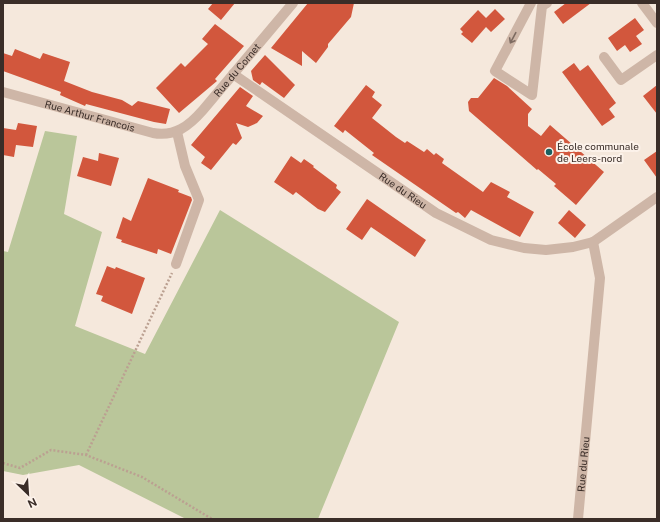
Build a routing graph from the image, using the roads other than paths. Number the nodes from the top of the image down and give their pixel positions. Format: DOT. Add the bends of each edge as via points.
graph roads {
  1 [pos="292,3"];
  2 [pos="531,3"];
  3 [pos="642,3"];
  4 [pos="543,4"];
  5 [pos="657,23"];
  6 [pos="657,55"];
  7 [pos="604,57"];
  8 [pos="233,74"];
  9 [pos="3,92"];
  10 [pos="177,132"];
  11 [pos="657,197"];
  12 [pos="593,242"];
  13 [pos="176,264"];
  14 [pos="578,519"];
  1 -- 8 [label="street, Rue du Cornet"];
  2 -- 4 [label="street, one-way" via="495,71 532,95"];
  3 -- 5 [label="street"];
  6 -- 7 [label="street" via="621,80"];
  8 -- 10 [label="street, Rue du Cornet" via="198,116"];
  8 -- 12 [label="street, Rue du Rieu" via="436,213 491,240 546,250 573,248"];
  9 -- 10 [label="street, Rue Arthur Francois" via="153,133"];
  10 -- 13 [label="street" via="185,166 199,200"];
  11 -- 12 [label="street, Rue du Rieu"];
  12 -- 14 [label="street, Rue du Rieu" via="600,278"];
}
